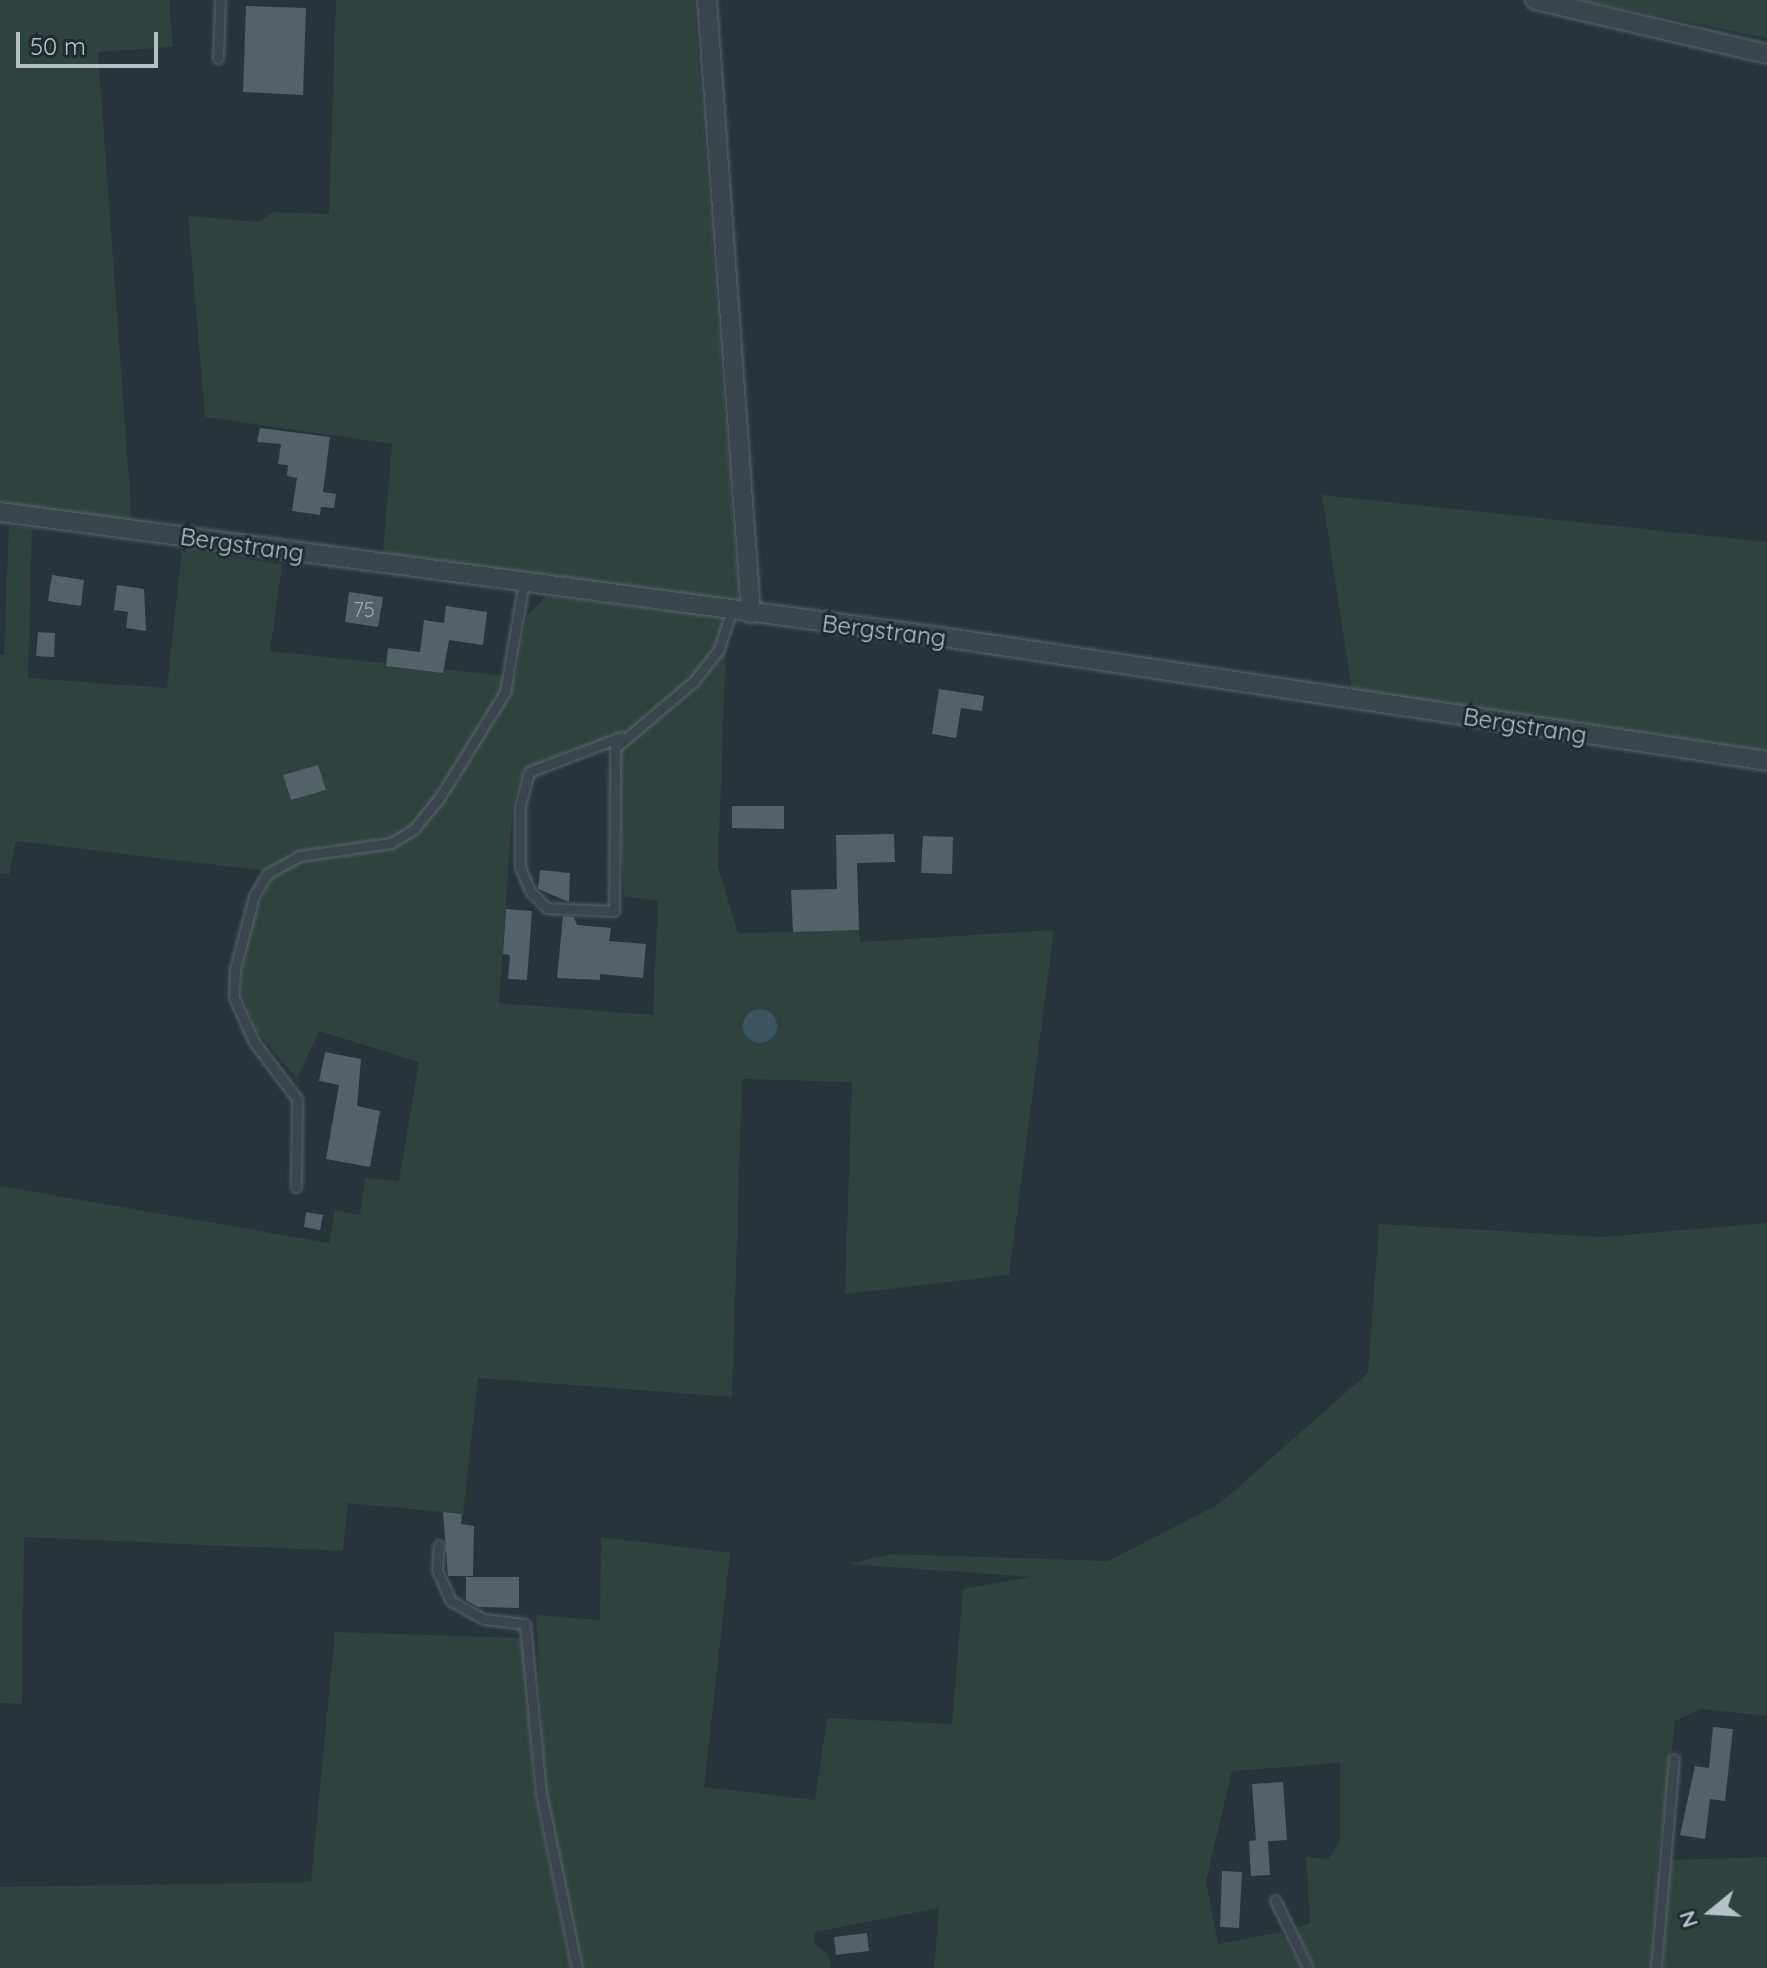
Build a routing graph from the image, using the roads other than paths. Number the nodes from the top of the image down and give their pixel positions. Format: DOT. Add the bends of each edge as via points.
graph roads {
  1 [pos="220,0"];
  2 [pos="707,0"];
  3 [pos="1535,0"];
  4 [pos="1767,54"];
  5 [pos="218,58"];
  6 [pos="0,512"];
  7 [pos="524,582"];
  8 [pos="731,613"];
  9 [pos="751,613"];
  10 [pos="621,737"];
  11 [pos="1767,761"];
  12 [pos="296,1187"];
  13 [pos="439,1545"];
  14 [pos="1674,1759"];
  15 [pos="1275,1900"];
  16 [pos="577,1968"];
  17 [pos="1308,1968"];
  18 [pos="1656,1968"];
  1 -- 5 [label="lane"];
  2 -- 9 [label="street"];
  3 -- 4 [label="street"];
  6 -- 7 [label="street, Bergstrang"];
  7 -- 8 [label="street, Bergstrang"];
  7 -- 12 [label="lane" via="505,692 414,829 391,843 299,856 267,874 254,896 235,969 234,997 254,1042 297,1099"];
  8 -- 9 [label="street, Bergstrang"];
  8 -- 10 [label="lane" via="719,649 694,681 670,705"];
  9 -- 11 [label="street, Bergstrang"];
  10 -- 10 [label="lane" via="614,766 614,911 547,908 530,891 520,867 520,805 529,772"];
  13 -- 16 [label="lane" via="437,1570 451,1601 484,1619 525,1624 541,1793"];
  14 -- 18 [label="lane"];
  15 -- 17 [label="lane"];
}
